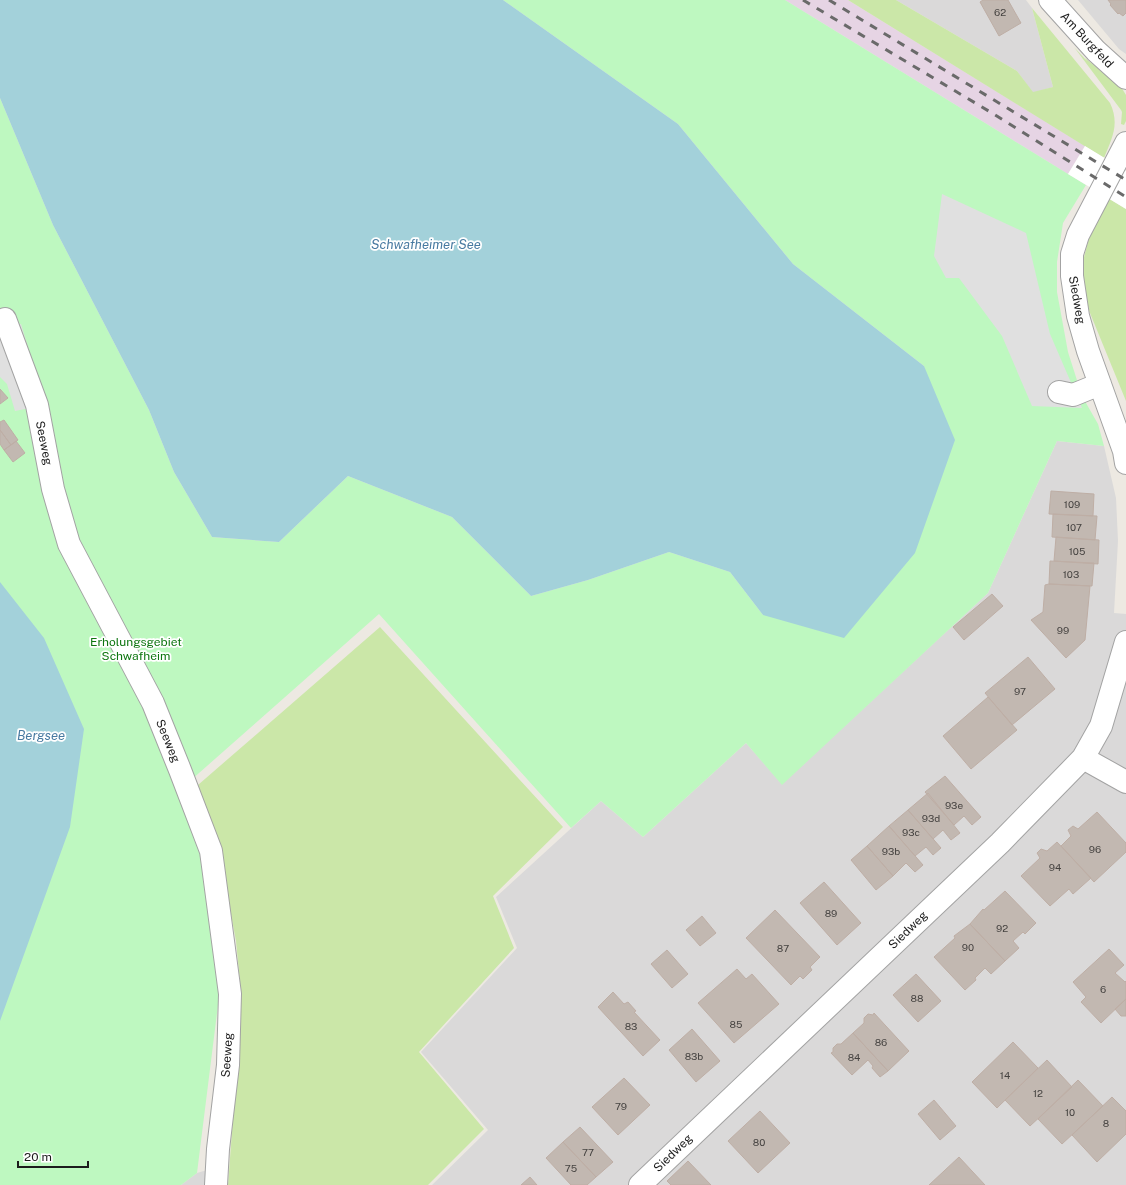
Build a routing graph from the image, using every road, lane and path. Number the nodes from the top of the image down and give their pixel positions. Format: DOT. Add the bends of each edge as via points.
graph roads {
  1 [pos="1050,0"];
  2 [pos="1126,78"];
  3 [pos="1126,143"];
  4 [pos="6,319"];
  5 [pos="1100,384"];
  6 [pos="1058,392"];
  7 [pos="1126,463"];
  8 [pos="1126,642"];
  9 [pos="1083,758"];
  10 [pos="1126,782"];
  11 [pos="216,1185"];
  12 [pos="640,1185"];
  1 -- 2 [label="street, Am Burgfeld" via="1096,52"];
  3 -- 5 [label="street, Siedweg" via="1078,235 1072,254 1072,276 1078,316"];
  4 -- 11 [label="street, Seeweg" via="37,406 53,489 69,544 153,703 211,851 230,994 228,1065"];
  5 -- 6 [label="street" via="1073,394"];
  5 -- 7 [label="street, Siedweg"];
  8 -- 9 [label="street, Siedweg" via="1100,726"];
  9 -- 10 [label="street"];
  9 -- 12 [label="street, Siedweg" via="994,848"];
}
